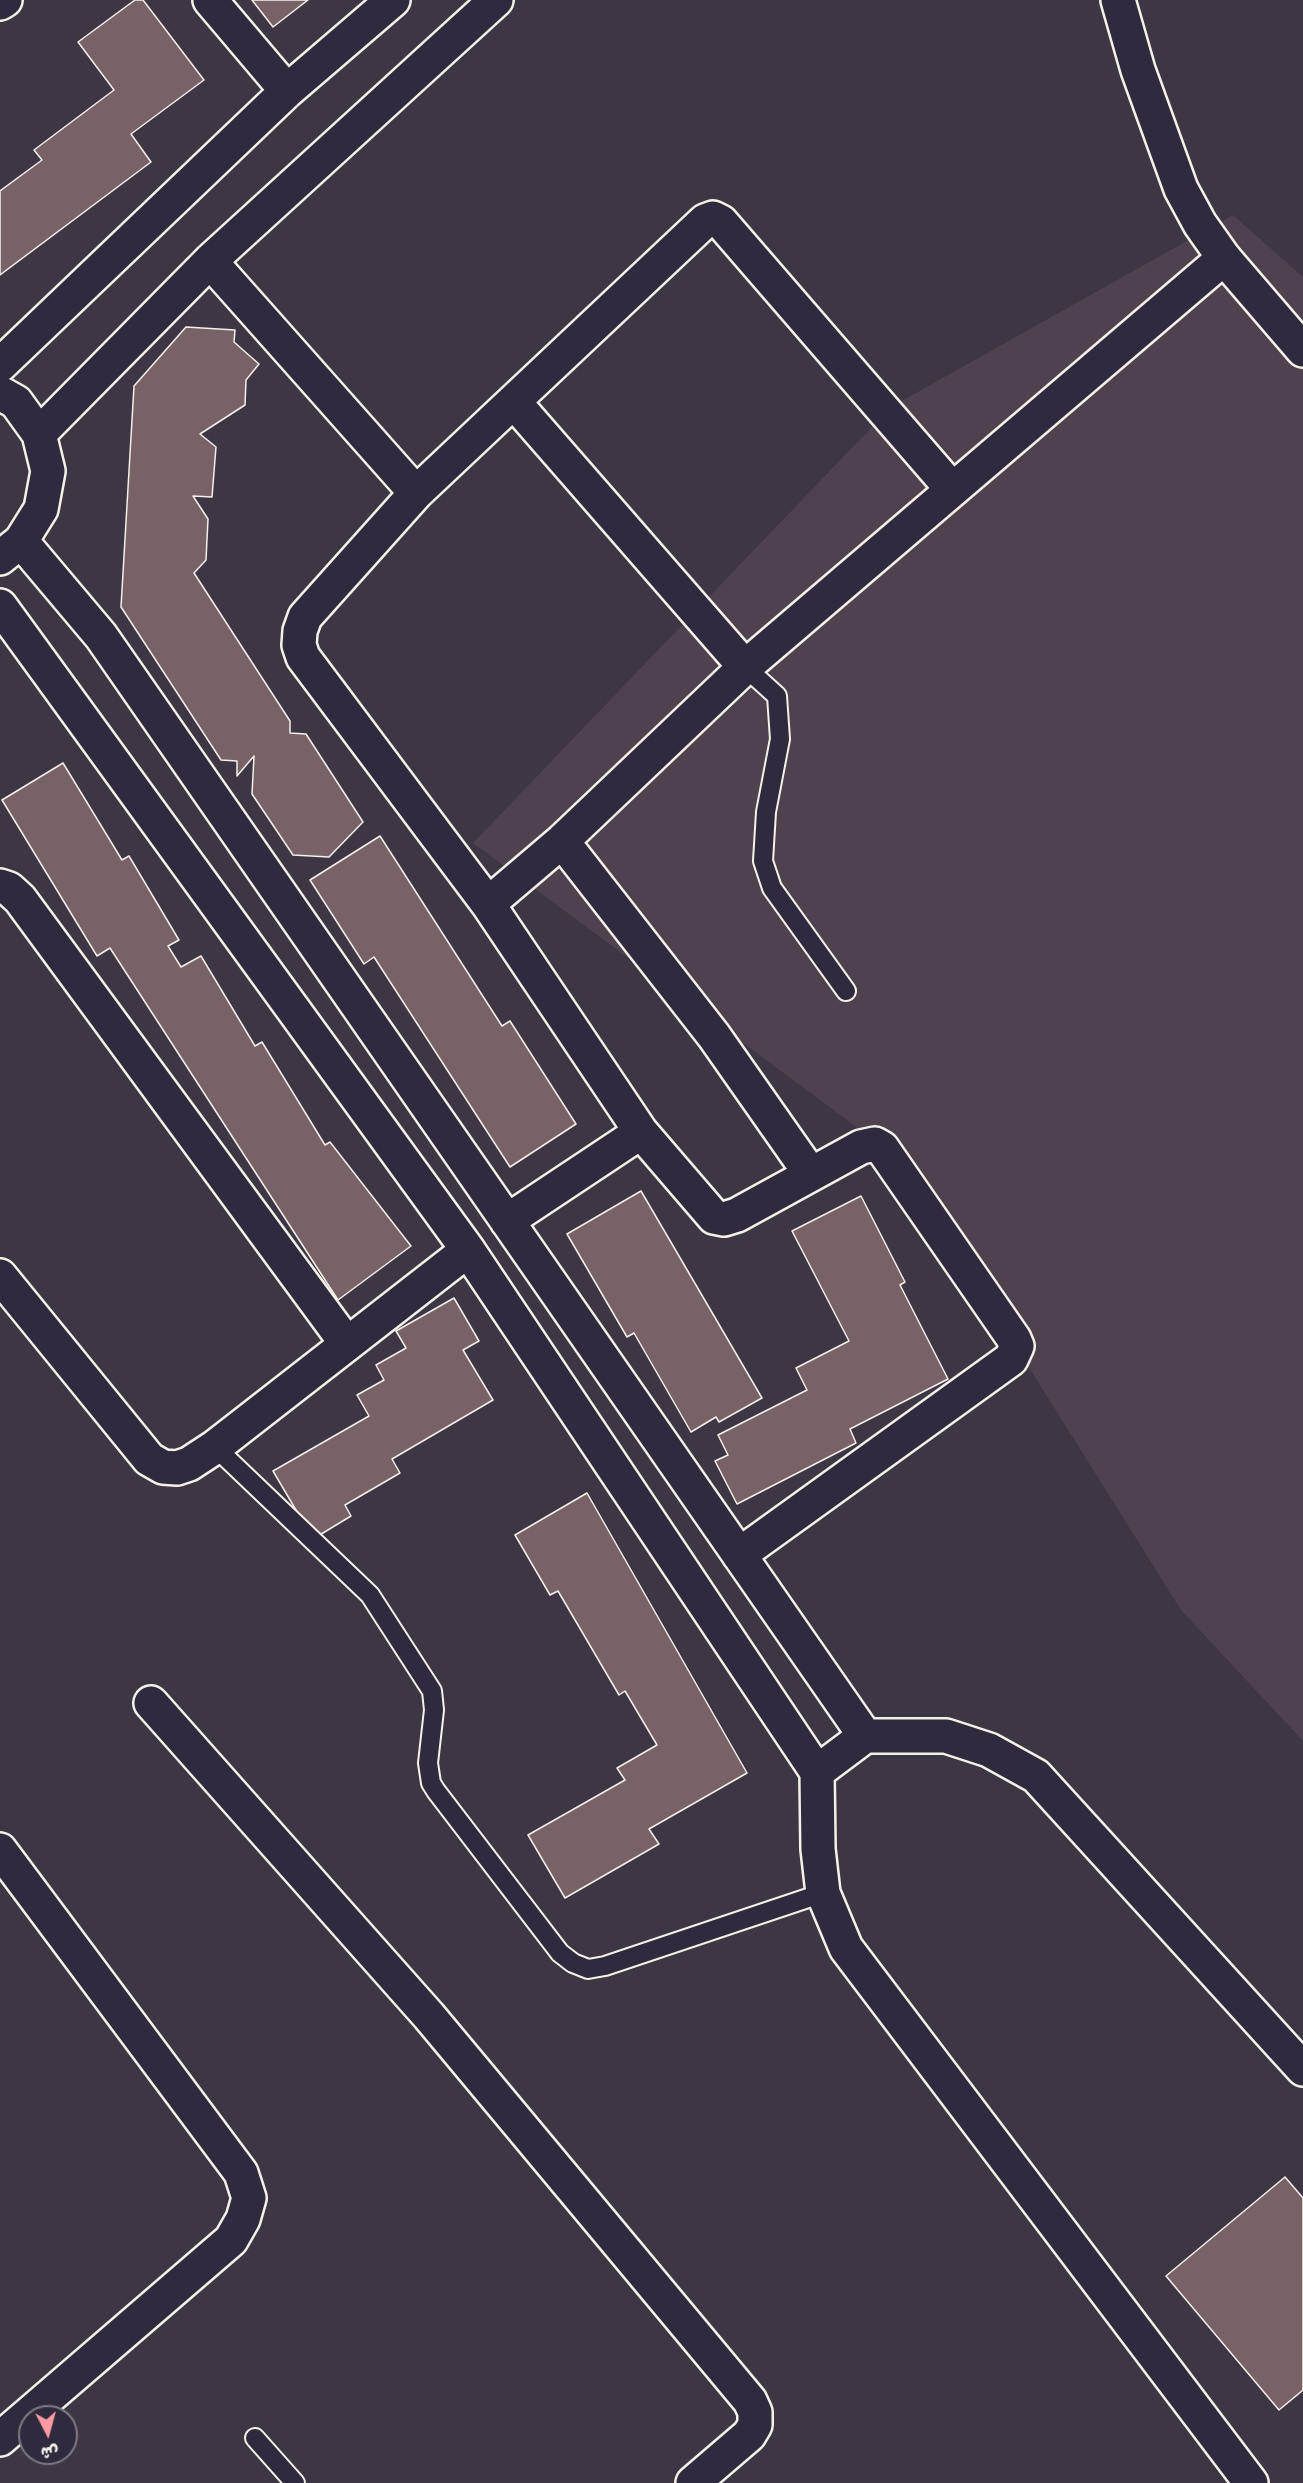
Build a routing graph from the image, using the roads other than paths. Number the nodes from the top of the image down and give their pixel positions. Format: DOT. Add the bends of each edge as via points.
graph roads {
  1 [pos="5,0"];
  2 [pos="210,0"];
  3 [pos="393,0"];
  4 [pos="496,0"];
  5 [pos="1118,0"];
  6 [pos="0,3"];
  7 [pos="287,91"];
  8 [pos="1224,258"];
  9 [pos="210,261"];
  10 [pos="1303,350"];
  11 [pos="0,365"];
  12 [pos="0,393"];
  13 [pos="514,402"];
  14 [pos="39,434"];
  15 [pos="952,489"];
  16 [pos="416,493"];
  17 [pos="11,550"];
  18 [pos="0,606"];
  19 [pos="745,667"];
  20 [pos="562,841"];
  21 [pos="0,886"];
  22 [pos="488,904"];
  23 [pos="846,991"];
  24 [pos="641,1132"];
  25 [pos="810,1173"];
  26 [pos="507,1221"];
  27 [pos="468,1250"];
  28 [pos="0,1276"];
  29 [pos="347,1344"];
  30 [pos="215,1447"];
  31 [pos="739,1555"];
  32 [pos="151,1703"];
  33 [pos="865,1736"];
  34 [pos="817,1772"];
  35 [pos="0,1850"];
  36 [pos="824,1893"];
  37 [pos="1303,2069"];
  38 [pos="255,2438"];
  39 [pos="0,2439"];
  40 [pos="295,2483"];
  41 [pos="693,2483"];
  42 [pos="1251,2483"];
  1 -- 6 [label="street"];
  2 -- 7 [label="street"];
  3 -- 7 [label="street"];
  4 -- 9 [label="street"];
  5 -- 8 [label="street" via="1180,189"];
  7 -- 11 [label="street"];
  8 -- 10 [label="street"];
  8 -- 15 [label="street"];
  9 -- 14 [label="street"];
  9 -- 16 [label="street"];
  12 -- 14 [label="street" via="16,402"];
  13 -- 15 [label="street" via="705,221 713,218"];
  13 -- 16 [label="street"];
  13 -- 19 [label="street"];
  14 -- 17 [label="street" via="48,471 41,509"];
  15 -- 19 [label="street"];
  16 -- 22 [label="street" via="305,616 299,645 303,657"];
  17 -- 26 [label="street" via="101,636"];
  18 -- 27 [label="street"];
  19 -- 20 [label="street"];
  19 -- 23 [label="lane" via="777,696 780,739 766,812 763,861 772,888"];
  20 -- 22 [label="street"];
  20 -- 25 [label="street" via="714,1036"];
  21 -- 29 [label="street" via="20,899"];
  22 -- 24 [label="street"];
  24 -- 25 [label="street" via="714,1217 737,1215"];
  24 -- 26 [label="street"];
  25 -- 31 [label="street" via="861,1147 875,1144 882,1148 1017,1347 1011,1359"];
  26 -- 31 [label="street"];
  27 -- 29 [label="street"];
  27 -- 34 [label="street"];
  28 -- 30 [label="street" via="149,1459 163,1467 177,1468"];
  29 -- 30 [label="street"];
  30 -- 36 [label="lane" via="370,1595 432,1691 434,1710 428,1763 431,1783 560,1953 573,1963 588,1969 605,1966"];
  31 -- 33 [label="street"];
  32 -- 41 [label="street" via="429,2016 750,2402 755,2425 749,2435"];
  33 -- 34 [label="street"];
  33 -- 37 [label="street" via="946,1736 988,1750 1036,1776"];
  34 -- 36 [label="street" via="818,1849"];
  35 -- 39 [label="street" via="241,2173 249,2198 231,2240"];
  36 -- 42 [label="street" via="846,1948"];
  38 -- 40 [label="lane"];
}
